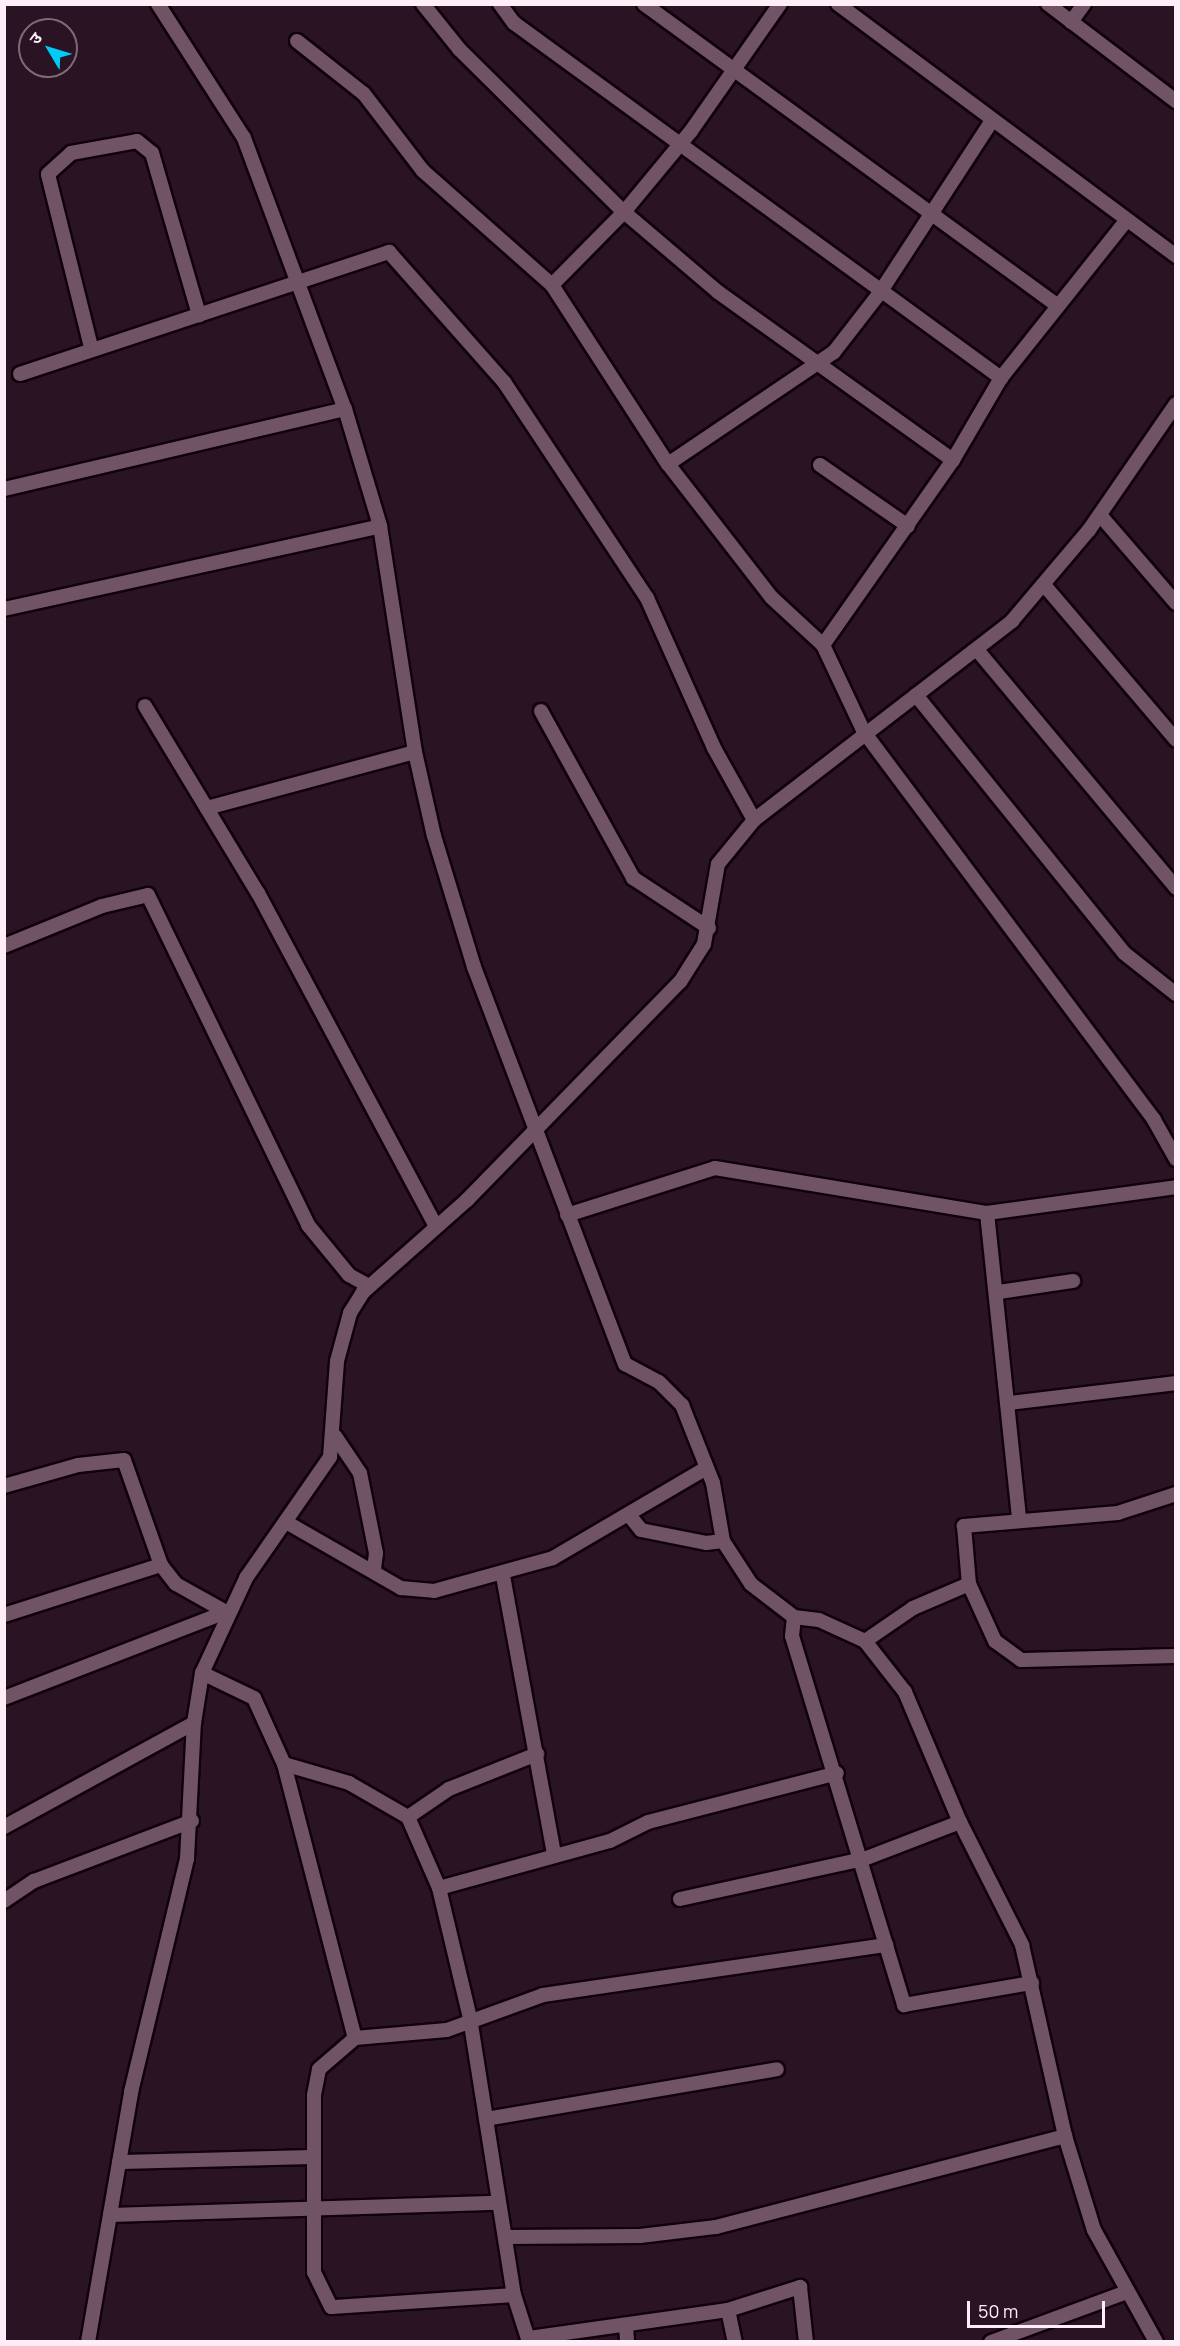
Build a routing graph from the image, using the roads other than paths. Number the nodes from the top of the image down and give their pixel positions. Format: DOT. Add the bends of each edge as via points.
graph roads {
  1 [pos="158,4"];
  2 [pos="423,4"];
  3 [pos="500,4"];
  4 [pos="644,4"];
  5 [pos="780,4"];
  6 [pos="838,4"];
  7 [pos="1048,4"];
  8 [pos="1084,4"];
  9 [pos="1071,22"];
  10 [pos="297,41"];
  11 [pos="733,68"];
  12 [pos="1176,101"];
  13 [pos="991,122"];
  14 [pos="677,145"];
  15 [pos="624,212"];
  16 [pos="933,215"];
  17 [pos="1125,222"];
  18 [pos="1176,256"];
  19 [pos="297,281"];
  20 [pos="552,285"];
  21 [pos="879,294"];
  22 [pos="1058,306"];
  23 [pos="199,315"];
  24 [pos="91,347"];
  25 [pos="817,363"];
  26 [pos="20,374"];
  27 [pos="1001,378"];
  28 [pos="1176,404"];
  29 [pos="345,409"];
  30 [pos="953,460"];
  31 [pos="668,464"];
  32 [pos="820,465"];
  33 [pos="4,489"];
  34 [pos="1100,515"];
  35 [pos="380,526"];
  36 [pos="908,526"];
  37 [pos="1045,586"];
  38 [pos="1176,603"];
  39 [pos="4,609"];
  40 [pos="823,645"];
  41 [pos="978,651"];
  42 [pos="916,695"];
  43 [pos="145,706"];
  44 [pos="541,711"];
  45 [pos="864,732"];
  46 [pos="1176,740"];
  47 [pos="415,752"];
  48 [pos="207,808"];
  49 [pos="754,820"];
  50 [pos="1176,888"];
  51 [pos="709,928"];
  52 [pos="4,946"];
  53 [pos="1176,994"];
  54 [pos="535,1130"];
  55 [pos="1176,1159"];
  56 [pos="1176,1186"];
  57 [pos="987,1213"];
  58 [pos="567,1215"];
  59 [pos="435,1227"];
  60 [pos="1073,1281"];
  61 [pos="369,1286"];
  62 [pos="999,1292"];
  63 [pos="1176,1383"];
  64 [pos="1009,1404"];
  65 [pos="335,1436"];
  66 [pos="705,1469"];
  67 [pos="4,1486"];
  68 [pos="1176,1494"];
  69 [pos="629,1515"];
  70 [pos="1019,1518"];
  71 [pos="286,1522"];
  72 [pos="723,1541"];
  73 [pos="161,1565"];
  74 [pos="374,1570"];
  75 [pos="503,1576"];
  76 [pos="969,1584"];
  77 [pos="226,1612"];
  78 [pos="4,1616"];
  79 [pos="794,1617"];
  80 [pos="865,1641"];
  81 [pos="1176,1656"];
  82 [pos="202,1673"];
  83 [pos="4,1698"];
  84 [pos="194,1724"];
  85 [pos="537,1754"];
  86 [pos="284,1764"];
  87 [pos="837,1773"];
  88 [pos="408,1817"];
  89 [pos="192,1821"];
  90 [pos="960,1822"];
  91 [pos="5,1826"];
  92 [pos="554,1855"];
  93 [pos="864,1859"];
  94 [pos="439,1888"];
  95 [pos="680,1899"];
  96 [pos="4,1901"];
  97 [pos="886,1945"];
  98 [pos="1032,1983"];
  99 [pos="470,2018"];
  100 [pos="355,2038"];
  101 [pos="777,2069"];
  102 [pos="486,2119"];
  103 [pos="1065,2136"];
  104 [pos="314,2157"];
  105 [pos="119,2162"];
  106 [pos="498,2204"];
  107 [pos="318,2207"];
  108 [pos="110,2215"];
  109 [pos="505,2237"];
  110 [pos="1127,2292"];
  111 [pos="514,2295"];
  112 [pos="728,2310"];
  113 [pos="626,2326"];
  114 [pos="529,2340"];
  115 [pos="88,2342"];
  116 [pos="627,2342"];
  117 [pos="735,2342"];
  118 [pos="806,2342"];
  119 [pos="991,2342"];
  120 [pos="1156,2342"];
  1 -- 19 [label="street" via="244,138"];
  2 -- 15 [label="street" via="459,49"];
  3 -- 14 [label="street" via="514,23"];
  4 -- 11 [label="street"];
  5 -- 11 [label="street"];
  6 -- 13 [label="street"];
  7 -- 9 [label="street"];
  8 -- 9 [label="street"];
  9 -- 12 [label="street"];
  10 -- 20 [label="street" via="364,94 423,171"];
  11 -- 14 [label="street"];
  11 -- 16 [label="street"];
  13 -- 16 [label="street"];
  13 -- 17 [label="street"];
  14 -- 15 [label="street"];
  14 -- 21 [label="street"];
  15 -- 20 [label="street"];
  15 -- 25 [label="street" via="718,292"];
  16 -- 21 [label="street"];
  16 -- 22 [label="street"];
  17 -- 18 [label="street" via="1148,231"];
  17 -- 22 [label="street"];
  19 -- 23 [label="street"];
  19 -- 29 [label="street"];
  19 -- 49 [label="street" via="389,252 504,382 647,598 714,748"];
  20 -- 31 [label="street"];
  21 -- 25 [label="street" via="834,352"];
  21 -- 27 [label="street"];
  22 -- 27 [label="street"];
  23 -- 24 [label="street"];
  23 -- 24 [label="street" via="152,153 137,141 71,153 48,174"];
  24 -- 26 [label="street"];
  25 -- 30 [label="street"];
  25 -- 31 [label="street"];
  27 -- 30 [label="street"];
  28 -- 34 [label="street"];
  29 -- 33 [label="street"];
  29 -- 35 [label="street"];
  30 -- 36 [label="street"];
  31 -- 40 [label="street" via="771,597"];
  32 -- 36 [label="street"];
  34 -- 37 [label="street"];
  34 -- 38 [label="street"];
  35 -- 39 [label="street"];
  35 -- 47 [label="street"];
  36 -- 40 [label="street"];
  37 -- 41 [label="street"];
  37 -- 46 [label="street"];
  40 -- 45 [label="street"];
  41 -- 42 [label="street"];
  41 -- 50 [label="street"];
  42 -- 45 [label="street"];
  42 -- 53 [label="street" via="1124,953"];
  43 -- 48 [label="street"];
  44 -- 51 [label="street" via="633,878"];
  45 -- 49 [label="street"];
  45 -- 55 [label="street" via="1154,1120"];
  47 -- 48 [label="street"];
  47 -- 54 [label="street" via="474,967"];
  48 -- 59 [label="street"];
  49 -- 51 [label="street" via="712,878"];
  51 -- 54 [label="street" via="661,1004"];
  52 -- 61 [label="street" via="102,906 148,895 308,1225 349,1275"];
  54 -- 58 [label="street"];
  54 -- 59 [label="street"];
  56 -- 57 [label="street"];
  57 -- 58 [label="street" via="714,1168"];
  57 -- 62 [label="street"];
  58 -- 66 [label="street" via="624,1364 658,1382 682,1405"];
  59 -- 61 [label="street"];
  60 -- 62 [label="street"];
  61 -- 65 [label="street" via="341,1334"];
  62 -- 64 [label="street" via="1000,1377"];
  63 -- 64 [label="street"];
  64 -- 70 [label="street"];
  65 -- 71 [label="street" via="316,1481"];
  65 -- 74 [label="street" via="360,1473 376,1553"];
  66 -- 69 [label="street"];
  66 -- 72 [label="street" via="712,1483"];
  67 -- 73 [label="street" via="78,1465 124,1460"];
  68 -- 70 [label="street" via="1118,1513"];
  69 -- 72 [label="street" via="642,1530 706,1543"];
  69 -- 75 [label="street" via="553,1558"];
  70 -- 76 [label="street" via="964,1526"];
  71 -- 74 [label="street" via="357,1567"];
  71 -- 77 [label="street"];
  72 -- 79 [label="street" via="751,1584"];
  73 -- 77 [label="street" via="177,1584"];
  73 -- 78 [label="street"];
  74 -- 75 [label="street" via="401,1588 434,1591"];
  75 -- 85 [label="street"];
  76 -- 80 [label="street" via="913,1608"];
  76 -- 81 [label="street" via="995,1641 1021,1660"];
  77 -- 82 [label="street"];
  77 -- 83 [label="street"];
  79 -- 80 [label="street" via="819,1620"];
  79 -- 87 [label="street" via="792,1636"];
  80 -- 90 [label="street" via="905,1692"];
  82 -- 84 [label="street"];
  82 -- 86 [label="street" via="254,1698"];
  84 -- 89 [label="street"];
  84 -- 91 [label="street"];
  85 -- 88 [label="street" via="449,1789"];
  85 -- 92 [label="street"];
  86 -- 88 [label="street" via="349,1783"];
  86 -- 100 [label="street"];
  87 -- 92 [label="street" via="648,1822 610,1841"];
  87 -- 93 [label="street"];
  88 -- 94 [label="street"];
  89 -- 96 [label="street" via="34,1881"];
  89 -- 105 [label="street"];
  90 -- 93 [label="street"];
  90 -- 98 [label="street" via="1022,1946"];
  92 -- 94 [label="street"];
  93 -- 95 [label="street"];
  93 -- 97 [label="street"];
  94 -- 99 [label="street"];
  97 -- 98 [label="street" via="904,2006"];
  97 -- 99 [label="street" via="543,1995"];
  98 -- 103 [label="street"];
  99 -- 100 [label="street" via="447,2030"];
  99 -- 102 [label="street"];
  100 -- 104 [label="street" via="319,2069"];
  101 -- 102 [label="street"];
  102 -- 106 [label="street"];
  103 -- 109 [label="street" via="716,2228 640,2236"];
  103 -- 110 [label="street" via="1094,2230"];
  104 -- 105 [label="street"];
  104 -- 107 [label="street"];
  105 -- 108 [label="street"];
  106 -- 107 [label="street"];
  106 -- 109 [label="street"];
  107 -- 108 [label="street"];
  107 -- 111 [label="street" via="314,2272 331,2307"];
  108 -- 115 [label="street"];
  109 -- 111 [label="street"];
  110 -- 119 [label="street"];
  110 -- 120 [label="street"];
  111 -- 114 [label="street"];
  112 -- 113 [label="street"];
  112 -- 117 [label="street"];
  112 -- 118 [label="street" via="800,2288"];
  113 -- 114 [label="street"];
  113 -- 116 [label="street"];
}
